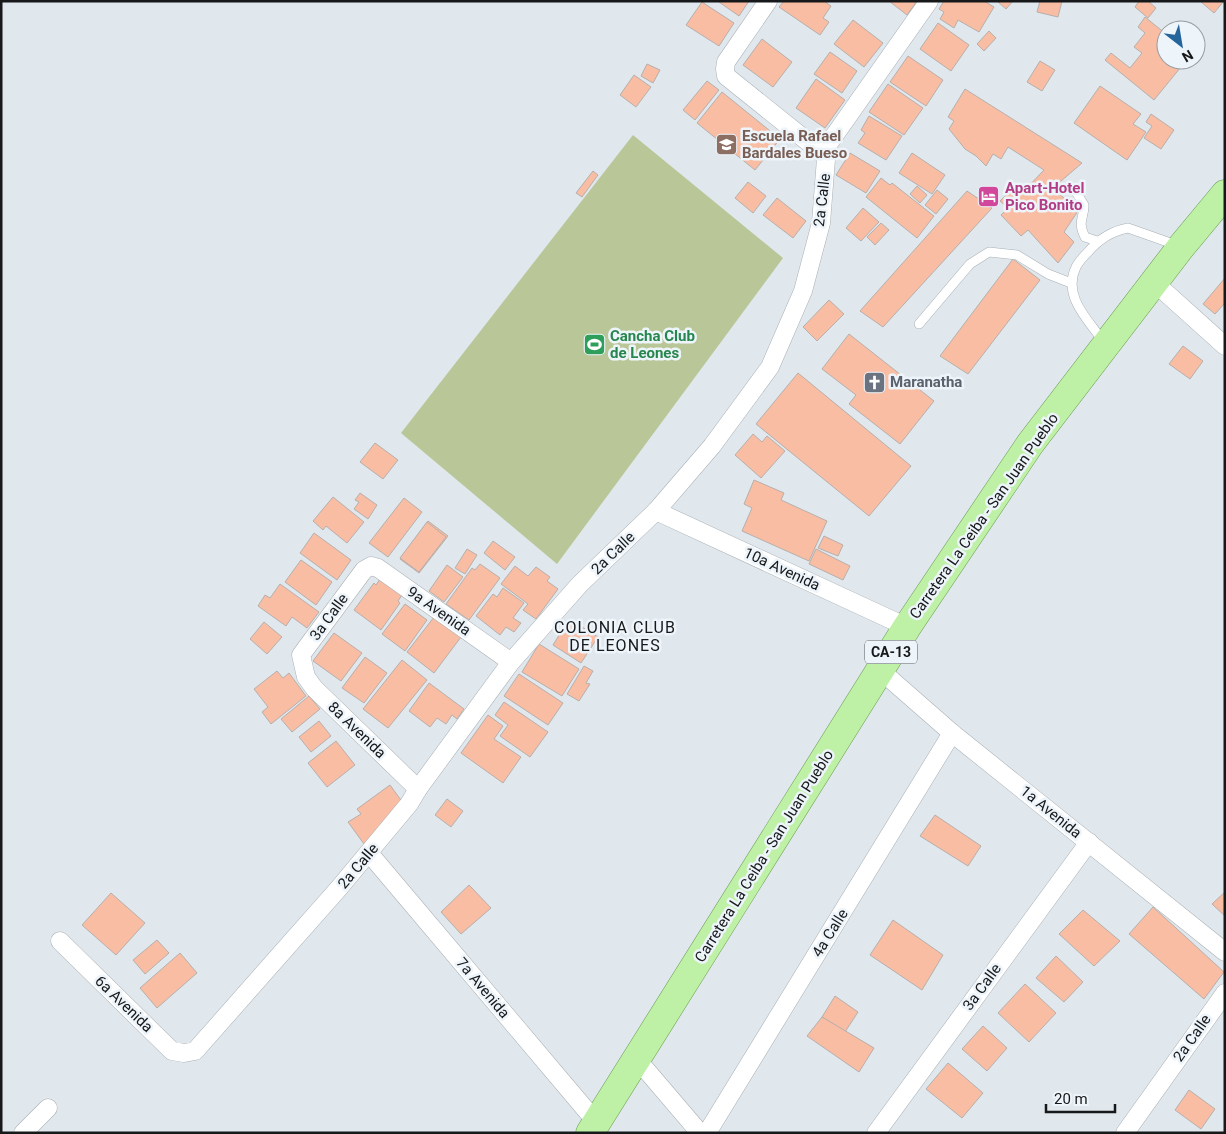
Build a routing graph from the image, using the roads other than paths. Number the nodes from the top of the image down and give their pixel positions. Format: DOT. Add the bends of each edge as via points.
graph roads {
  1 [pos="768,1"];
  2 [pos="929,1"];
  3 [pos="827,157"];
  4 [pos="1076,192"];
  5 [pos="1225,194"];
  6 [pos="1097,241"];
  7 [pos="1181,247"];
  8 [pos="1071,283"];
  9 [pos="1155,283"];
  10 [pos="919,324"];
  11 [pos="1107,346"];
  12 [pos="1225,346"];
  13 [pos="656,511"];
  14 [pos="364,570"];
  15 [pos="907,627"];
  16 [pos="511,662"];
  17 [pos="302,667"];
  18 [pos="880,670"];
  19 [pos="952,733"];
  20 [pos="418,789"];
  21 [pos="1089,842"];
  22 [pos="369,853"];
  23 [pos="60,941"];
  24 [pos="1225,952"];
  25 [pos="1225,993"];
  26 [pos="195,1052"];
  27 [pos="636,1058"];
  28 [pos="48,1108"];
  29 [pos="594,1128"];
  30 [pos="23,1133"];
  31 [pos="700,1133"];
  32 [pos="707,1133"];
  33 [pos="876,1133"];
  34 [pos="1125,1133"];
  1 -- 3 [label="street" via="726,62 726,76"];
  2 -- 3 [label="street, 2a Calle" via="827,146"];
  3 -- 13 [label="street, 2a Calle" via="821,223 805,282 770,367 712,446"];
  4 -- 6 [label="lane" via="1084,205 1081,229 1085,237"];
  5 -- 7 [label="main road, Carretera La Ceiba - San Juan Pueblo / CA-13"];
  6 -- 7 [label="lane" via="1128,228"];
  6 -- 8 [label="lane" via="1076,265"];
  7 -- 9 [label="main road, Carretera La Ceiba - San Juan Pueblo / CA-13"];
  8 -- 10 [label="lane" via="1048,274 1017,255 989,252 970,264"];
  8 -- 11 [label="lane" via="1075,303"];
  9 -- 11 [label="main road, Carretera La Ceiba - San Juan Pueblo / CA-13"];
  9 -- 12 [label="street"];
  11 -- 15 [label="main road, Carretera La Ceiba - San Juan Pueblo / CA-13" via="1030,444"];
  13 -- 15 [label="street, 10a Avenida"];
  13 -- 16 [label="street, 2a Calle" via="580,584"];
  14 -- 16 [label="street, 9a Avenida" via="371,566 378,568"];
  14 -- 17 [label="street, 3a Calle" via="301,655"];
  15 -- 18 [label="main road, Carretera La Ceiba - San Juan Pueblo / CA-13"];
  16 -- 20 [label="street, 2a Calle"];
  17 -- 20 [label="street, 8a Avenida" via="314,688"];
  18 -- 19 [label="street, 1a Avenida"];
  18 -- 27 [label="main road, Carretera La Ceiba - San Juan Pueblo / CA-13"];
  19 -- 21 [label="street, 1a Avenida"];
  19 -- 32 [label="street, 4a Calle"];
  20 -- 22 [label="street, 2a Calle"];
  21 -- 24 [label="street, 1a Avenida"];
  21 -- 33 [label="street, 3a Calle"];
  22 -- 26 [label="street, 2a Calle"];
  22 -- 29 [label="street, 7a Avenida"];
  23 -- 26 [label="street, 6a Avenida" via="172,1051"];
  25 -- 34 [label="street, 2a Calle"];
  27 -- 29 [label="main road, Carretera La Ceiba - San Juan Pueblo / CA-13"];
  27 -- 31 [label="street"];
  28 -- 30 [label="street"];
}
